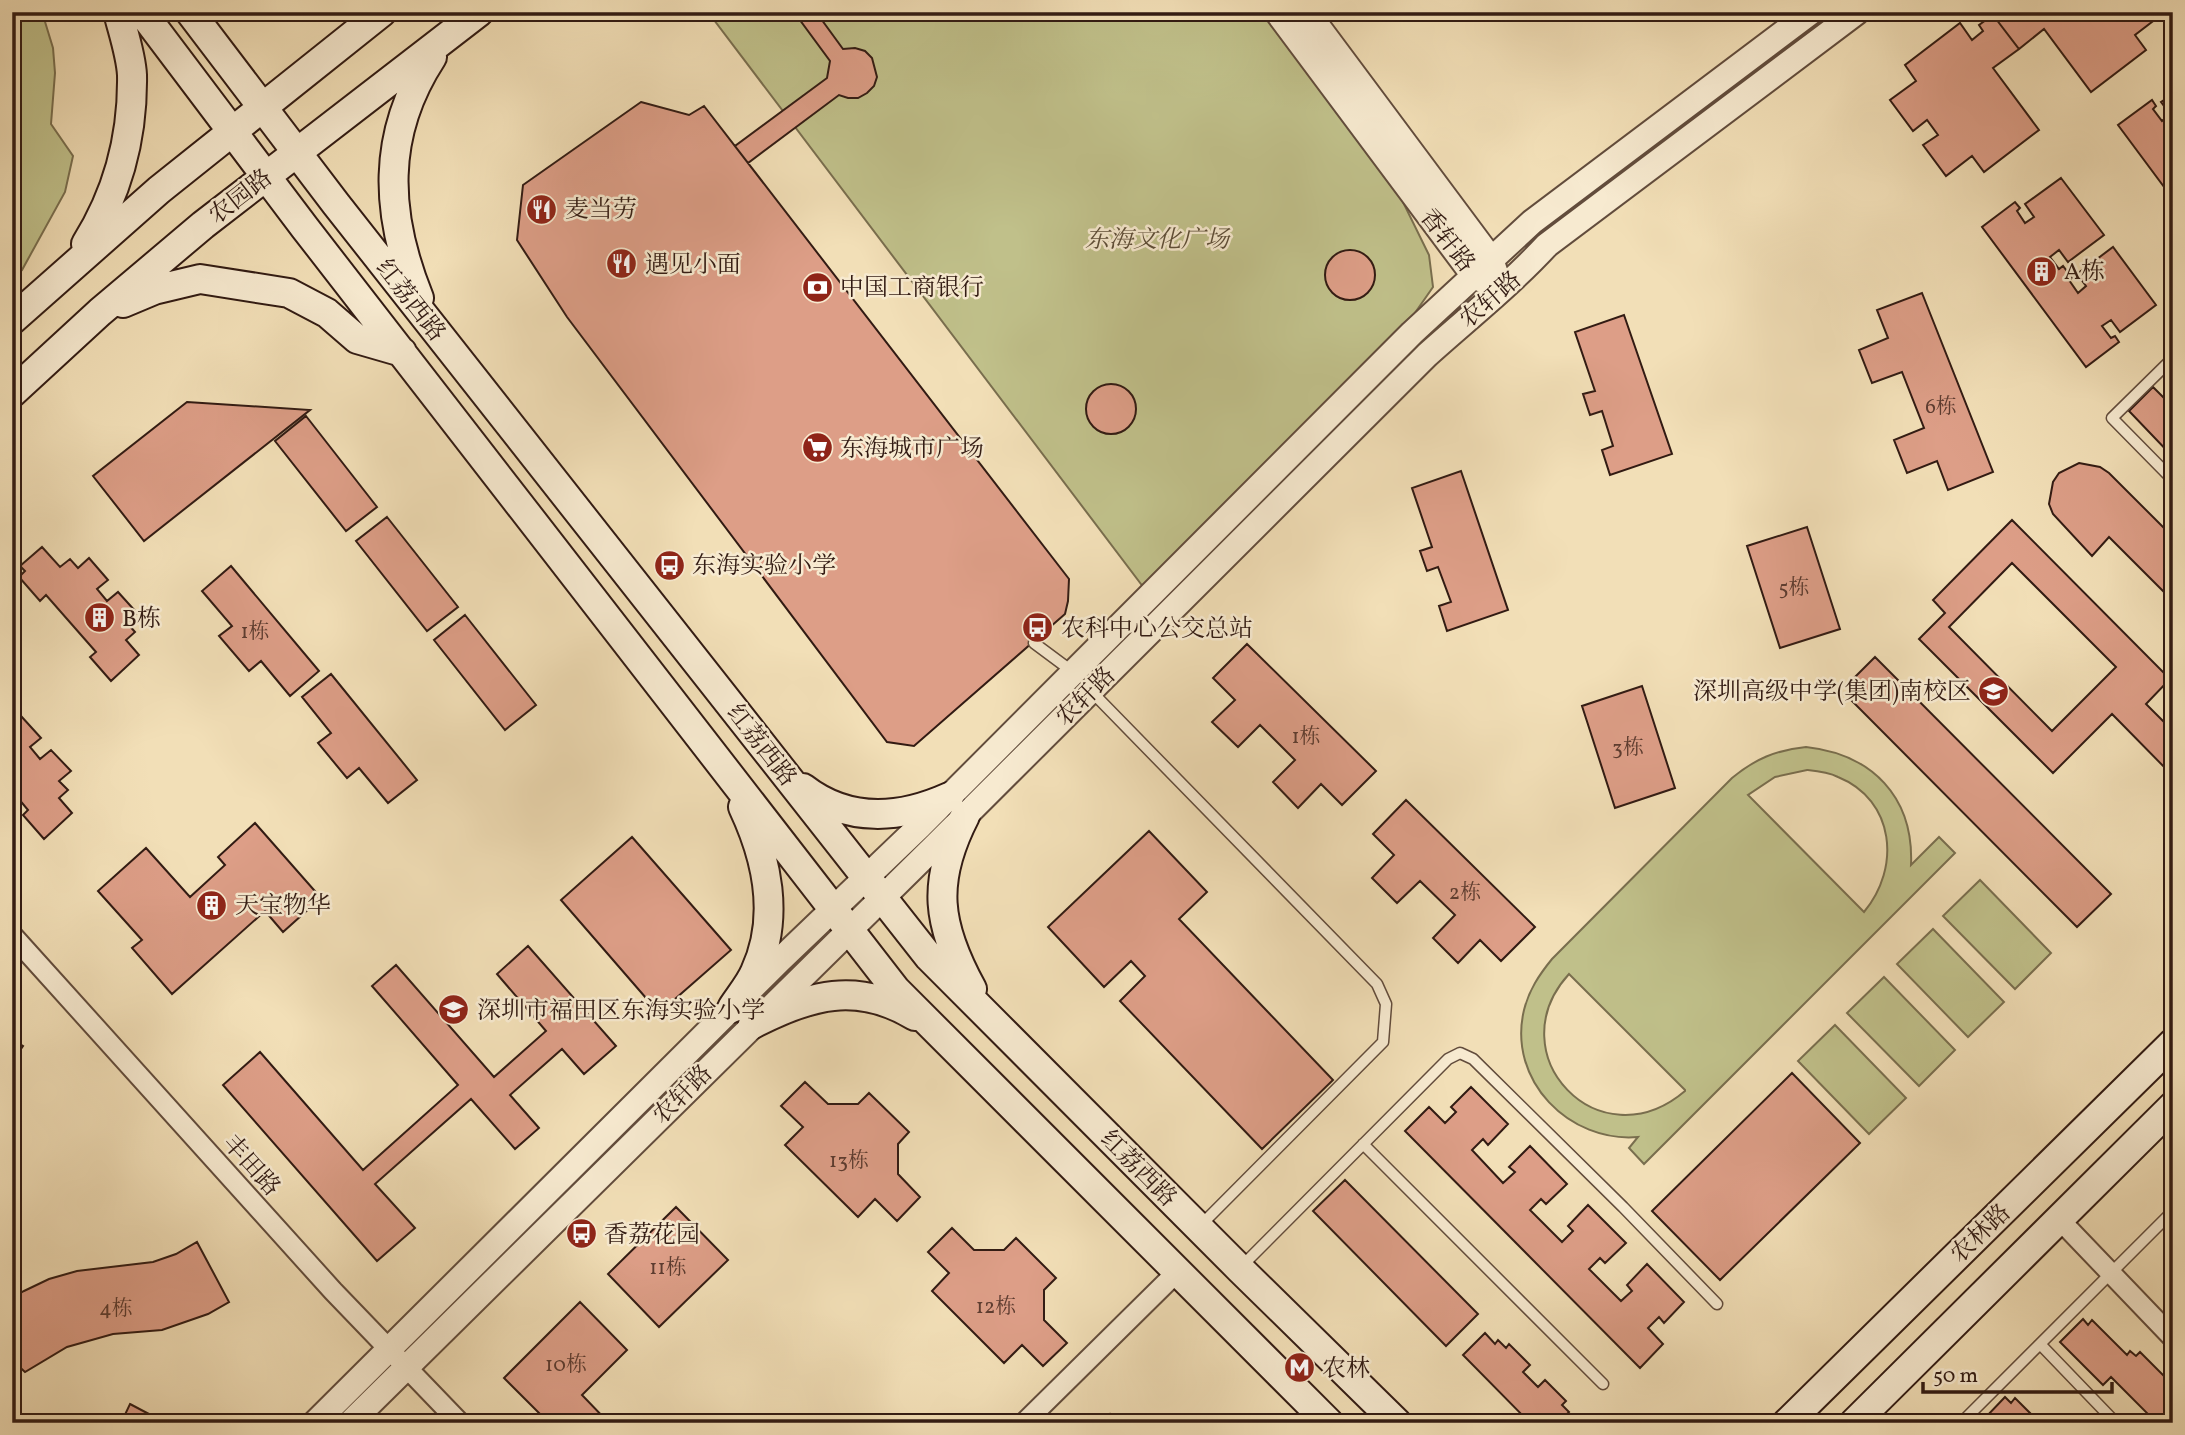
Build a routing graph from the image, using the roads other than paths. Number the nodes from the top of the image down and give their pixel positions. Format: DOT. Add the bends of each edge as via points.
graph roads {
  1 [pos="118,12"];
  2 [pos="142,12"];
  3 [pos="190,12"];
  4 [pos="382,12"];
  5 [pos="479,12"];
  6 [pos="1277,12"];
  7 [pos="1307,12"];
  8 [pos="1811,12"];
  9 [pos="1857,12"];
  10 [pos="443,40"];
  11 [pos="262,107"];
  12 [pos="232,131"];
  13 [pos="297,153"];
  14 [pos="267,176"];
  15 [pos="73,265"];
  16 [pos="1483,267"];
  17 [pos="1500,288"];
  18 [pos="100,312"];
  19 [pos="12,320"];
  20 [pos="429,323"];
  21 [pos="402,352"];
  22 [pos="2171,364"];
  23 [pos="12,393"];
  24 [pos="2173,480"];
  25 [pos="1034,643"];
  26 [pos="1082,681"];
  27 [pos="723,767"];
  28 [pos="784,773"];
  29 [pos="957,807"];
  30 [pos="874,887"];
  31 [pos="842,919"];
  32 [pos="12,935"];
  33 [pos="742,1016"];
  34 [pos="998,1026"];
  35 [pos="935,1028"];
  36 [pos="2173,1044"];
  37 [pos="2173,1105"];
  38 [pos="1363,1144"];
  39 [pos="2173,1211"];
  40 [pos="2059,1219"];
  41 [pos="1198,1227"];
  42 [pos="1240,1269"];
  43 [pos="1178,1271"];
  44 [pos="2111,1273"];
  45 [pos="1717,1304"];
  46 [pos="2173,1338"];
  47 [pos="2040,1344"];
  48 [pos="389,1349"];
  49 [pos="407,1367"];
  50 [pos="1603,1384"];
  51 [pos="316,1423"];
  52 [pos="350,1423"];
  53 [pos="460,1423"];
  54 [pos="1024,1423"];
  55 [pos="1329,1423"];
  56 [pos="1397,1423"];
  57 [pos="1787,1423"];
  58 [pos="1854,1423"];
  59 [pos="1961,1423"];
  60 [pos="2116,1423"];
  1 -- 15 [label="main road" via="132,73 129,130 121,171 102,219"];
  2 -- 12 [label="main road, 红荔西路"];
  3 -- 11 [label="main road, 红荔西路"];
  4 -- 11 [label="main road"];
  5 -- 10 [label="main road, 农园路"];
  6 -- 16 [label="street, 香轩路"];
  7 -- 16 [label="street, 香轩路"];
  8 -- 16 [label="street, 农轩路" via="1532,222"];
  9 -- 17 [label="street, 农轩路" via="1547,245"];
  10 -- 13 [label="main road, 农园路"];
  10 -- 20 [label="main road" via="415,82 401,120 393,163 395,214 407,268"];
  11 -- 12 [label="main road"];
  11 -- 13 [label="main road, 红荔西路"];
  12 -- 14 [label="main road, 红荔西路"];
  12 -- 15 [label="main road"];
  13 -- 14 [label="main road, 农园路"];
  13 -- 20 [label="main road, 红荔西路"];
  14 -- 18 [label="main road, 农园路"];
  14 -- 21 [label="main road, 红荔西路"];
  15 -- 19 [label="main road"];
  16 -- 17 [label="street, 香轩路"];
  16 -- 26 [label="street, 农轩路" via="1412,332"];
  17 -- 26 [label="street, 农轩路"];
  18 -- 21 [label="main road" via="154,290 200,279 289,293 327,313 357,339"];
  18 -- 23 [label="main road, 农园路"];
  20 -- 28 [label="main road, 红荔西路"];
  21 -- 27 [label="main road, 红荔西路"];
  22 -- 24 [label="lane" via="2112,418"];
  25 -- 26 [label="lane"];
  26 -- 29 [label="street, 农轩路"];
  26 -- 41 [label="lane" via="1377,984 1386,1004 1383,1042"];
  27 -- 31 [label="main road, 红荔西路"];
  27 -- 33 [label="main road" via="765,866 769,920"];
  28 -- 29 [label="main road" via="813,796 842,810 878,814"];
  28 -- 30 [label="main road, 红荔西路"];
  29 -- 30 [label="street, 农轩路"];
  29 -- 34 [label="main road" via="943,873 946,933 963,972"];
  30 -- 31 [label="street, 农轩路"];
  30 -- 34 [label="main road, 红荔西路" via="929,957"];
  31 -- 33 [label="street, 农轩路"];
  31 -- 35 [label="main road, 红荔西路" via="896,990"];
  32 -- 48 [label="street, 丰田路"];
  33 -- 35 [label="main road" via="809,999 867,997 901,1008"];
  33 -- 48 [label="street, 农轩路"];
  33 -- 49 [label="street, 农轩路"];
  34 -- 41 [label="main road, 红荔西路"];
  35 -- 43 [label="main road, 红荔西路"];
  36 -- 57 [label="main road, 农林路"];
  37 -- 40 [label="main road, 农林路"];
  38 -- 42 [label="lane"];
  38 -- 45 [label="lane" via="1448,1059 1467,1054"];
  38 -- 50 [label="lane"];
  39 -- 44 [label="lane"];
  40 -- 44 [label="street"];
  40 -- 58 [label="main road, 农林路"];
  41 -- 42 [label="main road, 红荔西路"];
  42 -- 56 [label="main road, 红荔西路"];
  43 -- 54 [label="street"];
  43 -- 55 [label="main road, 红荔西路"];
  44 -- 46 [label="street"];
  44 -- 47 [label="lane"];
  47 -- 59 [label="lane"];
  47 -- 60 [label="lane"];
  48 -- 49 [label="street, 丰田路"];
  48 -- 51 [label="street, 农轩路"];
  49 -- 52 [label="street, 农轩路"];
  49 -- 53 [label="street, 丰田路"];
}
